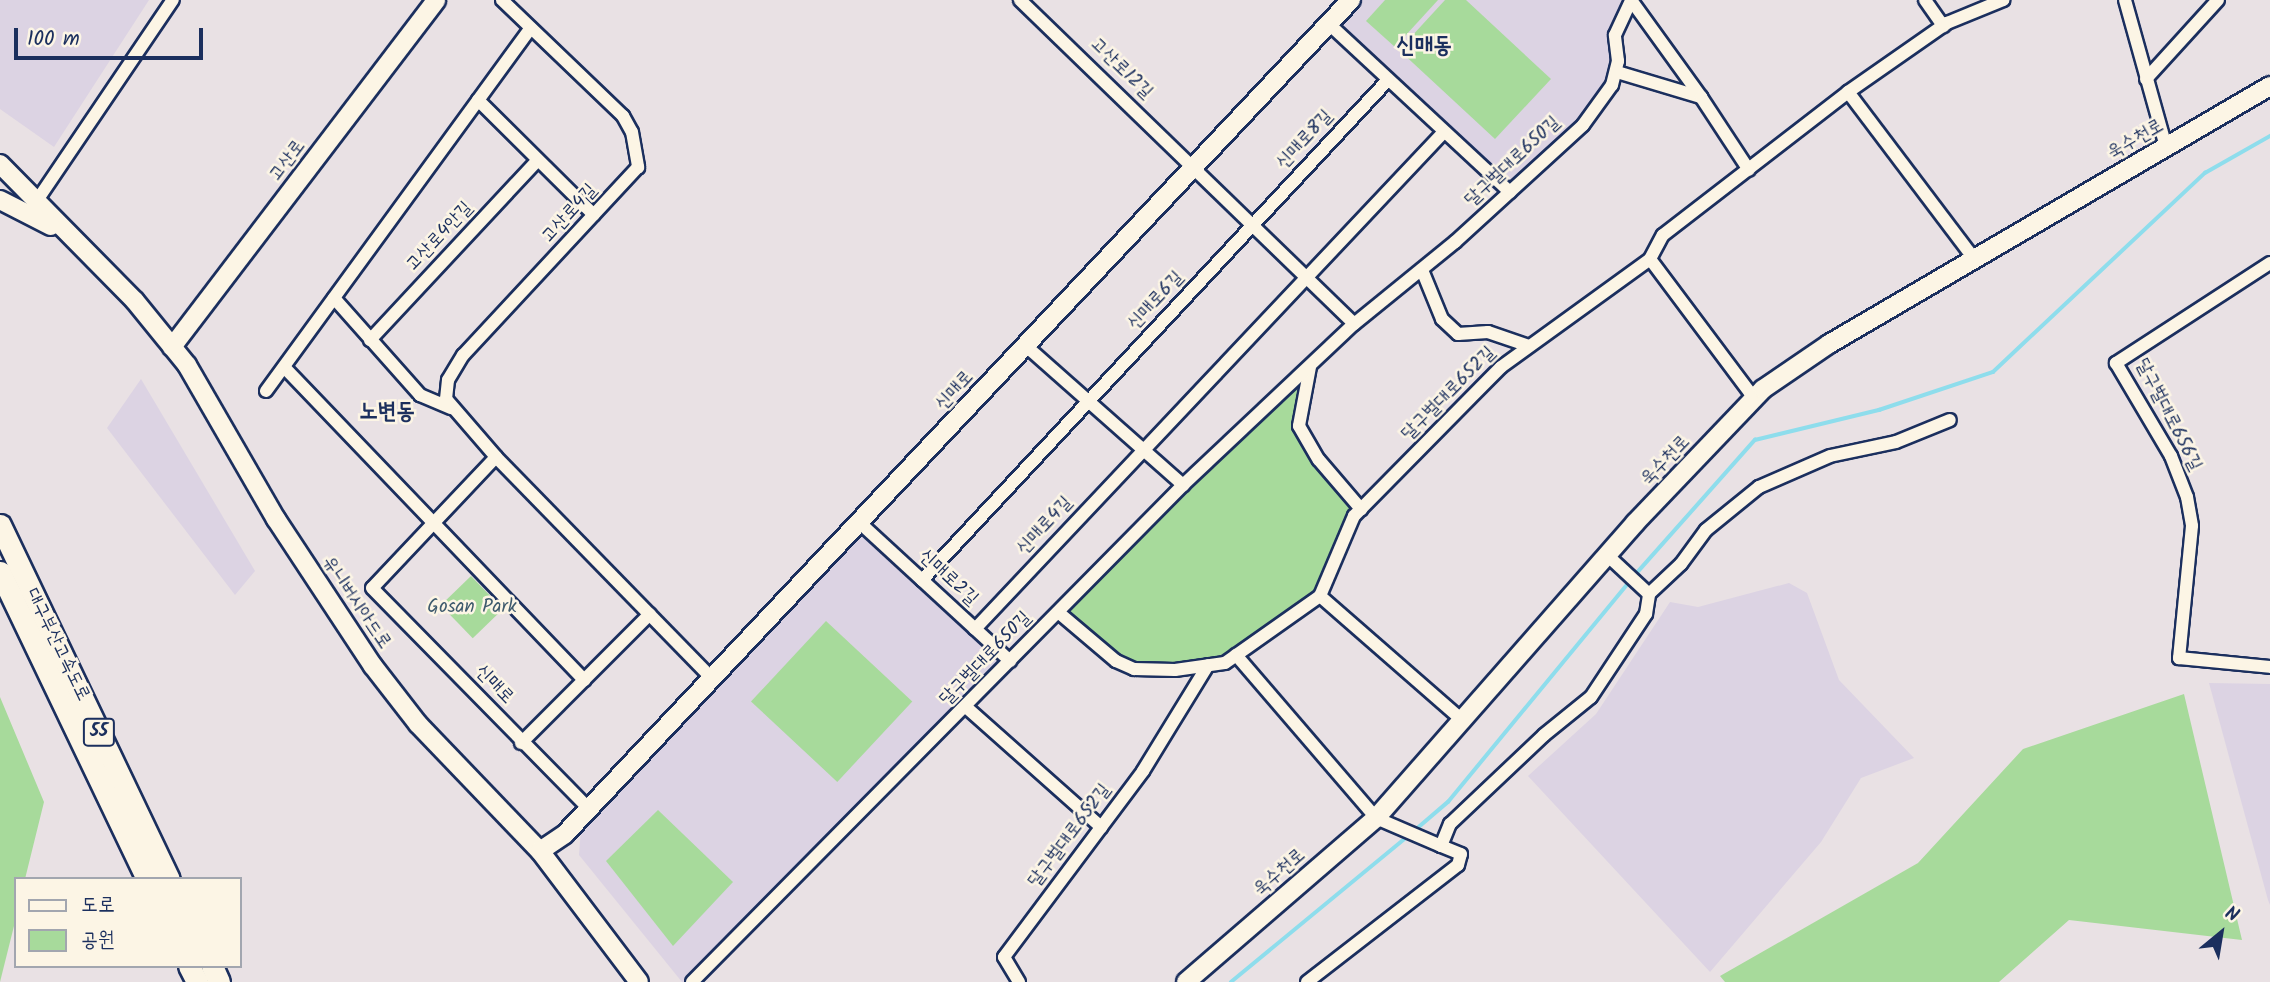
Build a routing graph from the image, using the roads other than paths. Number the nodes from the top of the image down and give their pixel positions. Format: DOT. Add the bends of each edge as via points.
graph roads {
  1 [pos="173,0"];
  2 [pos="436,0"];
  3 [pos="502,0"];
  4 [pos="1020,0"];
  5 [pos="1351,0"];
  6 [pos="1631,0"];
  7 [pos="1925,0"];
  8 [pos="2003,0"];
  9 [pos="2125,0"];
  10 [pos="2218,0"];
  11 [pos="1329,24"];
  12 [pos="1943,26"];
  13 [pos="531,28"];
  14 [pos="1617,72"];
  15 [pos="2146,79"];
  16 [pos="1387,81"];
  17 [pos="2270,86"];
  18 [pos="1848,92"];
  19 [pos="1701,97"];
  20 [pos="478,100"];
  21 [pos="1442,134"];
  22 [pos="2166,147"];
  23 [pos="538,160"];
  24 [pos="0,164"];
  25 [pos="1195,166"];
  26 [pos="1749,170"];
  27 [pos="1510,192"];
  28 [pos="0,200"];
  29 [pos="36,202"];
  30 [pos="594,215"];
  31 [pos="1251,226"];
  32 [pos="64,232"];
  33 [pos="1650,259"];
  34 [pos="1975,260"];
  35 [pos="2270,263"];
  36 [pos="1422,270"];
  37 [pos="1308,277"];
  38 [pos="334,298"];
  39 [pos="1354,324"];
  40 [pos="370,340"];
  41 [pos="173,346"];
  42 [pos="1026,346"];
  43 [pos="1529,346"];
  44 [pos="1310,366"];
  45 [pos="284,367"];
  46 [pos="266,391"];
  47 [pos="1754,398"];
  48 [pos="1089,402"];
  49 [pos="451,408"];
  50 [pos="1950,421"];
  51 [pos="1143,450"];
  52 [pos="496,457"];
  53 [pos="1183,485"];
  54 [pos="1361,509"];
  55 [pos="860,523"];
  56 [pos="432,524"];
  57 [pos="0,525"];
  58 [pos="1607,555"];
  59 [pos="0,572"];
  60 [pos="922,580"];
  61 [pos="19,589"];
  62 [pos="1649,594"];
  63 [pos="1320,596"];
  64 [pos="1058,612"];
  65 [pos="650,614"];
  66 [pos="975,629"];
  67 [pos="1236,655"];
  68 [pos="1010,661"];
  69 [pos="1208,665"];
  70 [pos="2270,667"];
  71 [pos="712,678"];
  72 [pos="584,680"];
  73 [pos="966,707"];
  74 [pos="1462,720"];
  75 [pos="521,743"];
  76 [pos="589,809"];
  77 [pos="1376,818"];
  78 [pos="1101,827"];
  79 [pos="1441,846"];
  80 [pos="540,851"];
  81 [pos="146,877"];
  82 [pos="168,877"];
  83 [pos="639,982"];
  84 [pos="692,982"];
  85 [pos="1019,982"];
  86 [pos="1186,982"];
  87 [pos="1307,982"];
  1 -- 29 [label="street"];
  2 -- 41 [label="main road, 고산로"];
  3 -- 13 [label="street, 고산로4길"];
  4 -- 25 [label="street, 고산로12길"];
  5 -- 11 [label="main road, 신매로"];
  6 -- 14 [label="street" via="1615,36"];
  6 -- 19 [label="street"];
  7 -- 12 [label="street"];
  8 -- 12 [label="street, 달구벌대로652길"];
  9 -- 15 [label="street"];
  10 -- 15 [label="street"];
  11 -- 16 [label="street"];
  11 -- 25 [label="main road, 신매로"];
  12 -- 18 [label="street, 달구벌대로652길"];
  13 -- 20 [label="street"];
  13 -- 30 [label="street, 고산로4길" via="623,116 632,132 638,167"];
  14 -- 19 [label="street"];
  14 -- 27 [label="street, 달구벌대로650길" via="1590,117"];
  15 -- 22 [label="street"];
  16 -- 21 [label="street"];
  16 -- 31 [label="street, 신매로8길"];
  17 -- 22 [label="main road, 욱수천로"];
  18 -- 26 [label="street, 달구벌대로652길"];
  18 -- 34 [label="street"];
  19 -- 26 [label="street"];
  20 -- 23 [label="street"];
  20 -- 38 [label="street"];
  21 -- 27 [label="street"];
  21 -- 37 [label="street"];
  22 -- 34 [label="main road, 욱수천로"];
  23 -- 30 [label="street"];
  23 -- 40 [label="street, 고산로4안길"];
  24 -- 29 [label="main road, 유니버시아드로"];
  25 -- 31 [label="street"];
  25 -- 42 [label="main road, 신매로"];
  26 -- 33 [label="street, 달구벌대로652길" via="1663,234"];
  27 -- 36 [label="street, 달구벌대로650길"];
  28 -- 32 [label="main road, 유니버시아드로"];
  29 -- 32 [label="main road, 유니버시아드로"];
  30 -- 49 [label="street, 고산로4길" via="453,368 445,390"];
  31 -- 37 [label="street"];
  31 -- 48 [label="street, 신매로6길"];
  32 -- 41 [label="main road, 유니버시아드로" via="111,276"];
  33 -- 43 [label="street, 달구벌대로652길"];
  33 -- 47 [label="street"];
  34 -- 47 [label="main road, 욱수천로" via="1829,344"];
  35 -- 70 [label="street, 달구벌대로656길" via="2116,363 2171,456 2187,497 2192,526 2179,658"];
  36 -- 39 [label="street, 달구벌대로650길"];
  36 -- 43 [label="street" via="1442,319 1458,334 1488,332"];
  37 -- 39 [label="street"];
  37 -- 51 [label="street"];
  38 -- 40 [label="street"];
  38 -- 45 [label="street"];
  39 -- 44 [label="street, 달구벌대로650길"];
  40 -- 49 [label="street" via="420,395"];
  41 -- 80 [label="main road, 유니버시아드로" via="202,386 276,519 373,666 418,724"];
  42 -- 48 [label="street"];
  42 -- 55 [label="main road, 신매로"];
  43 -- 54 [label="street, 달구벌대로652길" via="1501,367"];
  44 -- 53 [label="street, 달구벌대로650길"];
  44 -- 54 [label="street" via="1298,426 1319,460"];
  45 -- 46 [label="street"];
  45 -- 56 [label="street"];
  47 -- 58 [label="main road, 욱수천로"];
  48 -- 51 [label="street"];
  48 -- 60 [label="street"];
  49 -- 52 [label="street"];
  50 -- 62 [label="street" via="1896,442 1830,456 1759,486 1706,530 1681,564"];
  51 -- 53 [label="street"];
  51 -- 66 [label="street, 신매로4길"];
  52 -- 56 [label="street"];
  52 -- 65 [label="street"];
  53 -- 64 [label="street, 달구벌대로650길"];
  54 -- 63 [label="street, 달구벌대로652길"];
  55 -- 60 [label="street, 신매로2길"];
  55 -- 71 [label="main road, 신매로"];
  56 -- 72 [label="street"];
  56 -- 75 [label="street, 신매로" via="372,588"];
  57 -- 61 [label="highway, 대구부산고속도로 / 55"];
  58 -- 62 [label="street"];
  58 -- 74 [label="main road, 욱수천로"];
  59 -- 61 [label="highway, 대구부산고속도로 / 55"];
  60 -- 66 [label="street, 신매로2길"];
  61 -- 81 [label="highway, 대구부산고속도로 / 55"];
  61 -- 82 [label="highway, 대구부산고속도로 / 55"];
  62 -- 79 [label="street" via="1646,614 1591,697 1450,824"];
  63 -- 67 [label="street, 달구벌대로652길"];
  63 -- 74 [label="street"];
  64 -- 68 [label="street, 달구벌대로650길"];
  64 -- 69 [label="street, 달구벌대로652길" via="1116,661 1134,668"];
  65 -- 71 [label="street"];
  65 -- 72 [label="street"];
  66 -- 68 [label="street, 신매로2길"];
  67 -- 69 [label="street, 달구벌대로652길"];
  67 -- 77 [label="street"];
  68 -- 73 [label="street, 달구벌대로650길"];
  69 -- 78 [label="street, 달구벌대로652길" via="1143,771"];
  71 -- 76 [label="main road, 신매로"];
  72 -- 75 [label="street"];
  73 -- 78 [label="street"];
  73 -- 84 [label="street, 달구벌대로650길"];
  74 -- 77 [label="main road, 욱수천로"];
  75 -- 76 [label="street, 신매로"];
  76 -- 80 [label="main road, 신매로"];
  77 -- 79 [label="street"];
  77 -- 86 [label="main road, 욱수천로"];
  78 -- 85 [label="street, 달구벌대로652길" via="1004,957"];
  79 -- 87 [label="street" via="1461,854 1458,865"];
  80 -- 83 [label="main road, 유니버시아드로"];
}
